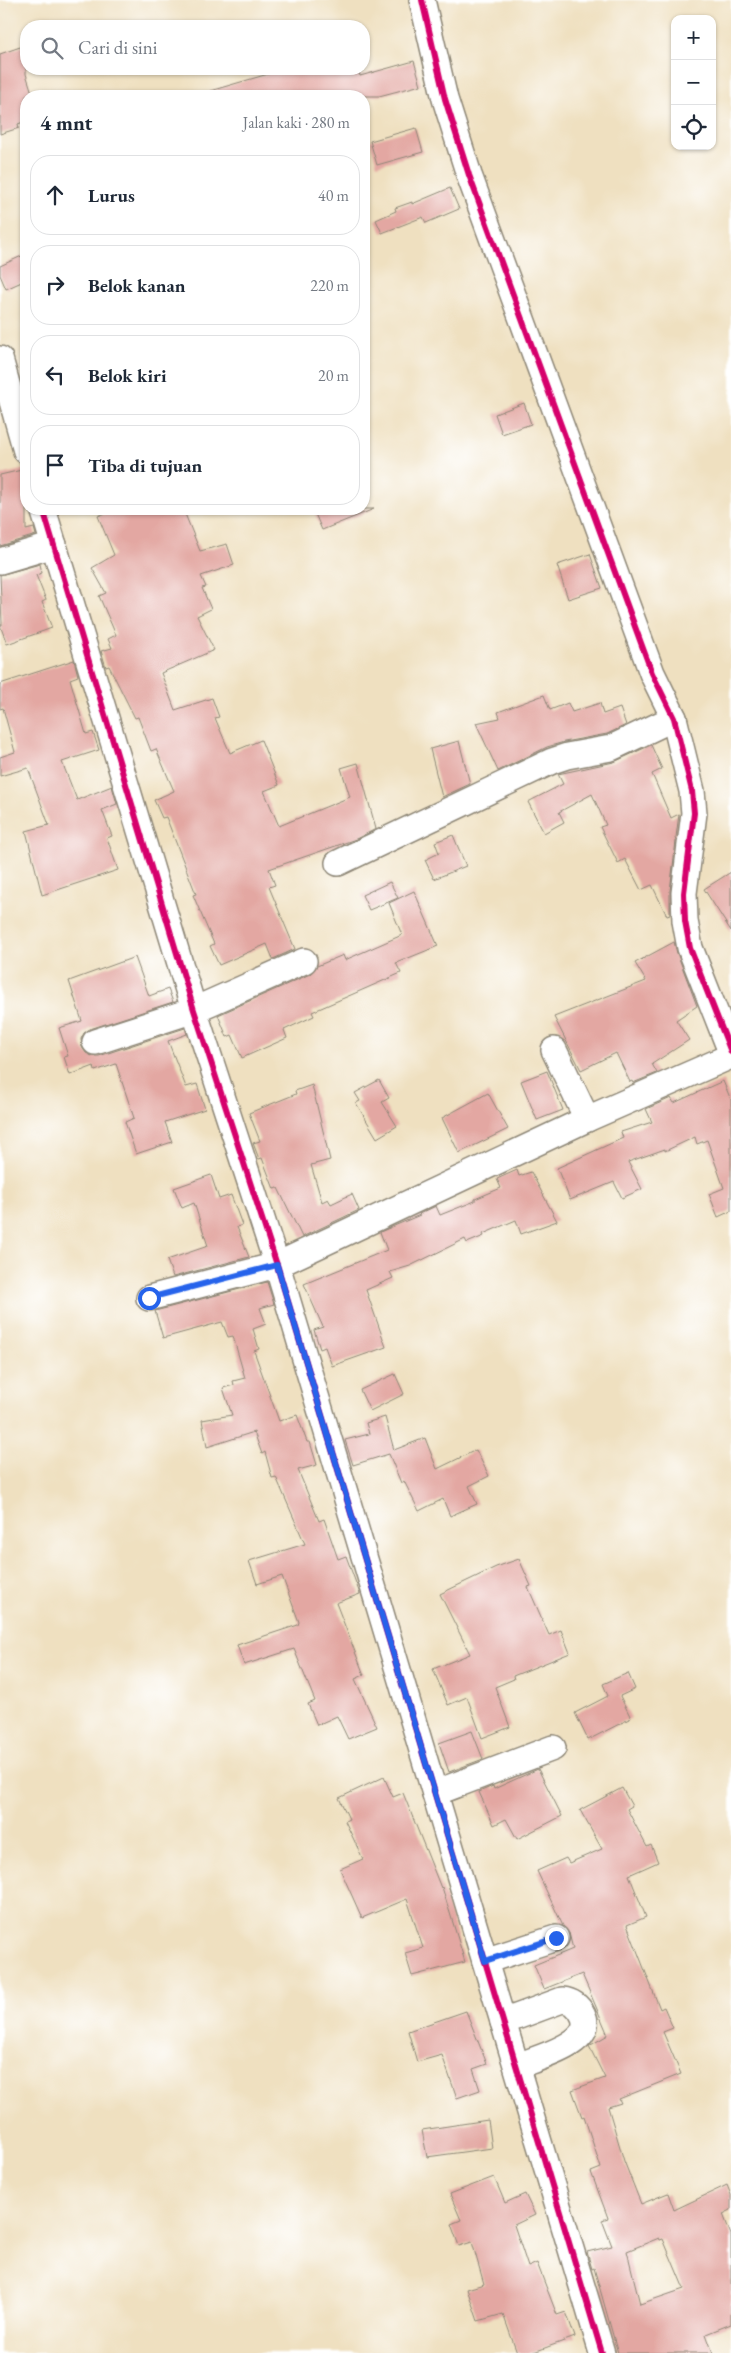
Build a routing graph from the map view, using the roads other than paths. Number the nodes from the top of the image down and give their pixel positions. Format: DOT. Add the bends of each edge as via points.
graph roads {
  1 [pos="422,0"];
  2 [pos="2,373"];
  3 [pos="20,432"];
  4 [pos="45,515"];
  5 [pos="54,545"];
  6 [pos="0,561"];
  7 [pos="674,718"];
  8 [pos="338,863"];
  9 [pos="304,961"];
  10 [pos="194,1010"];
  11 [pos="95,1042"];
  12 [pos="554,1050"];
  13 [pos="731,1052"];
  14 [pos="731,1056"];
  15 [pos="588,1120"];
  16 [pos="277,1265"];
  17 [pos="149,1298"];
  18 [pos="554,1748"];
  19 [pos="435,1793"];
  20 [pos="556,1938"];
  21 [pos="485,1961"];
  22 [pos="503,2022"];
  23 [pos="517,2066"];
  24 [pos="602,2353"];
  1 -- 7 [label="street" via="445,99 469,174 652,673"];
  2 -- 3 [label="street"];
  4 -- 5 [label="street"];
  5 -- 6 [label="street"];
  5 -- 10 [label="street"];
  7 -- 8 [label="street" via="611,748 552,761"];
  7 -- 13 [label="street" via="692,791 694,813 684,893 685,921 690,948"];
  9 -- 10 [label="street"];
  10 -- 11 [label="street"];
  10 -- 16 [label="street"];
  12 -- 15 [label="street"];
  14 -- 15 [label="street"];
  15 -- 16 [label="street"];
  16 -- 17 [label="street"];
  16 -- 19 [label="street"];
  18 -- 19 [label="street"];
  19 -- 21 [label="street"];
  20 -- 21 [label="street"];
  21 -- 22 [label="street"];
  22 -- 23 [label="street"];
  22 -- 23 [label="street" via="562,2000 572,2001 585,2020 584,2032 575,2042"];
  23 -- 24 [label="street"];
}
